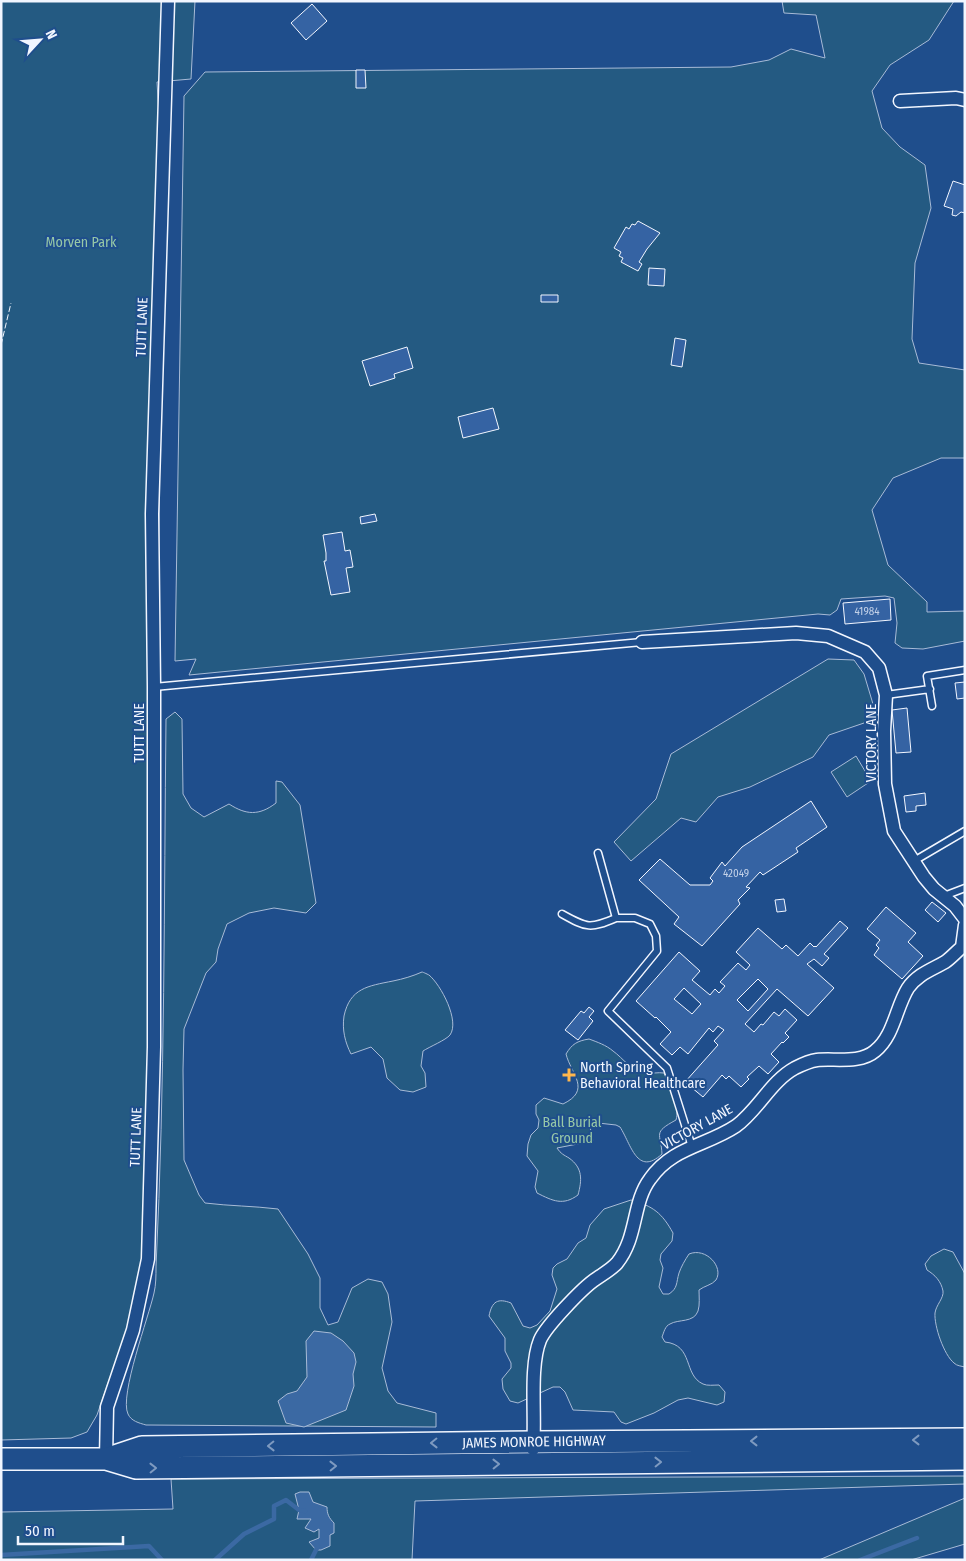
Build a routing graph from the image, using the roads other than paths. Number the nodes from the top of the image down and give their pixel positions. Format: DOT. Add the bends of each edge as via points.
graph roads {
  1 [pos="168,1"];
  2 [pos="965,100"];
  3 [pos="900,101"];
  4 [pos="642,642"];
  5 [pos="965,670"];
  6 [pos="154,687"];
  7 [pos="930,690"];
  8 [pos="886,695"];
  9 [pos="932,706"];
  10 [pos="965,831"];
  11 [pos="598,853"];
  12 [pos="914,861"];
  13 [pos="965,888"];
  14 [pos="944,896"];
  15 [pos="562,914"];
  16 [pos="616,918"];
  17 [pos="965,919"];
  18 [pos="965,925"];
  19 [pos="692,1147"];
  20 [pos="965,1440"];
  21 [pos="534,1442"];
  22 [pos="1,1459"];
  23 [pos="106,1459"];
  24 [pos="965,1459"];
  25 [pos="532,1464"];
  1 -- 6 [label="street, TUTT LANE" via="153,494"];
  2 -- 3 [label="street"];
  4 -- 6 [label="lane"];
  4 -- 8 [label="street, VICTORY LANE" via="796,632 828,636 866,652 879,668"];
  5 -- 7 [label="lane" via="927,676"];
  6 -- 23 [label="street, TUTT LANE" via="154,1047 148,1259 133,1330 108,1407"];
  7 -- 8 [label="lane"];
  7 -- 9 [label="lane"];
  8 -- 12 [label="street, VICTORY LANE" via="885,784 889,809 894,831"];
  10 -- 12 [label="lane"];
  11 -- 16 [label="lane"];
  12 -- 14 [label="street, VICTORY LANE" via="934,889"];
  13 -- 14 [label="lane"];
  14 -- 17 [label="street, VICTORY LANE"];
  15 -- 16 [label="lane" via="578,923 595,927"];
  16 -- 19 [label="lane" via="635,918 650,924 656,936 657,951 608,1011 667,1068"];
  18 -- 19 [label="street, VICTORY LANE" via="962,947 920,975 908,988 883,1043 874,1053 856,1059 816,1060 794,1069 736,1126"];
  19 -- 21 [label="street, VICTORY LANE" via="670,1157 648,1180 638,1206 634,1230 616,1264 573,1300 541,1338 536,1357"];
  20 -- 21 [label="highway, JAMES MONROE HIGHWAY, one-way"];
  21 -- 23 [label="highway, JAMES MONROE HIGHWAY, one-way" via="142,1447"];
  21 -- 25 [label="street, VICTORY LANE"];
  22 -- 23 [label="highway, JAMES MONROE HIGHWAY"];
  23 -- 25 [label="highway, JAMES MONROE HIGHWAY, one-way" via="136,1468"];
  25 -- 24 [label="highway, JAMES MONROE HIGHWAY, one-way"];
}
